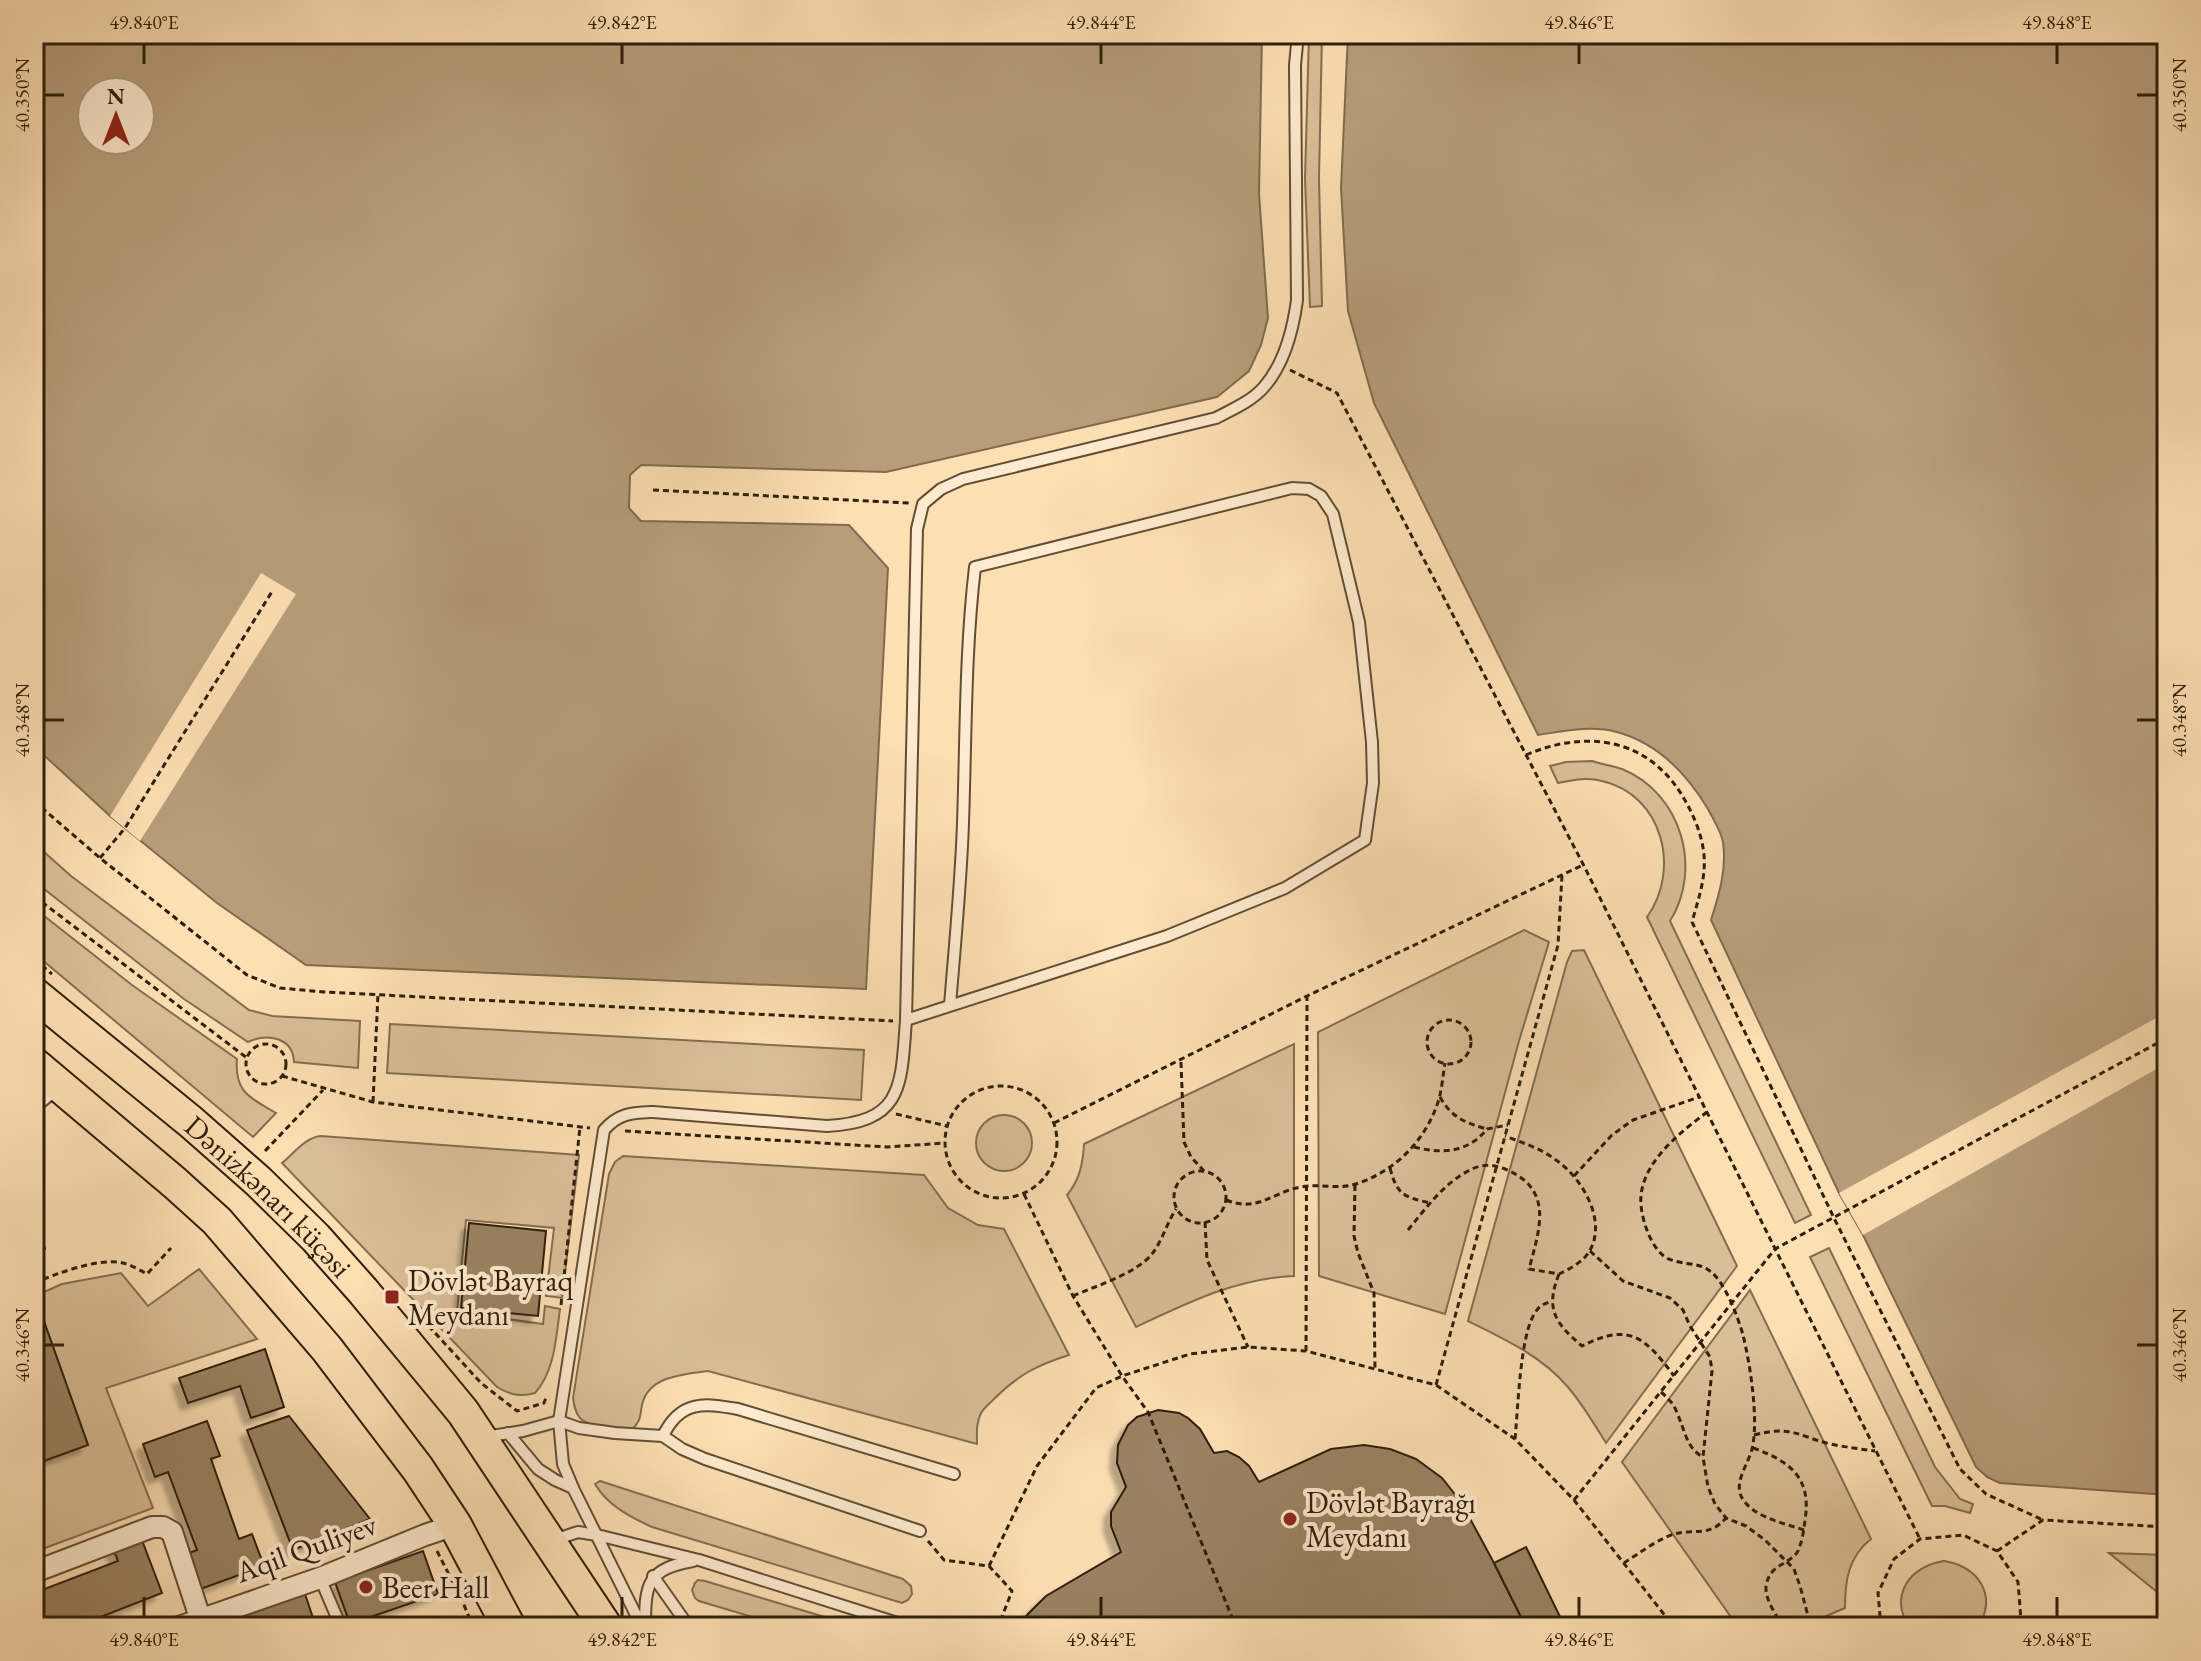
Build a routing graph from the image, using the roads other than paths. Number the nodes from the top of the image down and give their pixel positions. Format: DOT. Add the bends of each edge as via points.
graph roads {
  1 [pos="1298,34"];
  2 [pos="46,986"];
  3 [pos="950,1005"];
  4 [pos="906,1020"];
  5 [pos="34,1064"];
  6 [pos="61,1087"];
  7 [pos="34,1108"];
  8 [pos="559,1421"];
  9 [pos="494,1435"];
  10 [pos="663,1436"];
  11 [pos="954,1474"];
  12 [pos="573,1488"];
  13 [pos="440,1530"];
  14 [pos="920,1531"];
  15 [pos="597,1535"];
  16 [pos="550,1541"];
  17 [pos="699,1560"];
  18 [pos="34,1572"];
  19 [pos="653,1576"];
  20 [pos="320,1578"];
  21 [pos="201,1623"];
  22 [pos="179,1627"];
  23 [pos="341,1627"];
  24 [pos="509,1627"];
  25 [pos="606,1627"];
  26 [pos="644,1627"];
  27 [pos="689,1627"];
  28 [pos="910,1627"];
  1 -- 4 [label="lane" via="1297,300 1293,329 1264,387 1216,418 963,479 923,504 917,529"];
  2 -- 9 [label="highway, Dənizkənarı küçəsi" via="316,1238"];
  3 -- 3 [label="lane" via="975,567 1292,488 1321,496 1333,514 1359,622 1372,742 1365,840 1285,888 1167,936"];
  3 -- 4 [label="lane"];
  4 -- 8 [label="lane" via="898,1087 888,1106 871,1118 827,1126 653,1112 614,1119 604,1130"];
  5 -- 6 [label="highway, Dənizkənarı küçəsi"];
  6 -- 7 [label="lane"];
  6 -- 13 [label="highway, Dənizkənarı küçəsi" via="217,1221 327,1349 418,1469"];
  8 -- 9 [label="lane"];
  8 -- 10 [label="lane" via="579,1428"];
  8 -- 12 [label="lane" via="563,1464"];
  9 -- 12 [label="lane"];
  9 -- 16 [label="highway, Dənizkənarı küçəsi"];
  10 -- 11 [label="lane" via="669,1422 693,1405 708,1404"];
  10 -- 14 [label="lane" via="705,1459"];
  12 -- 15 [label="lane"];
  13 -- 20 [label="street, Aqil Quliyev"];
  13 -- 24 [label="highway, Dənizkənarı küçəsi"];
  15 -- 16 [label="lane" via="578,1532"];
  15 -- 17 [label="lane"];
  15 -- 26 [label="lane"];
  16 -- 25 [label="highway, Dənizkənarı küçəsi"];
  17 -- 19 [label="lane"];
  17 -- 28 [label="lane"];
  18 -- 21 [label="street" via="163,1527 172,1532"];
  19 -- 26 [label="lane" via="645,1598"];
  19 -- 27 [label="lane"];
  20 -- 21 [label="street, Aqil Quliyev"];
  20 -- 23 [label="lane"];
  21 -- 22 [label="street, Aqil Quliyev"];
}
